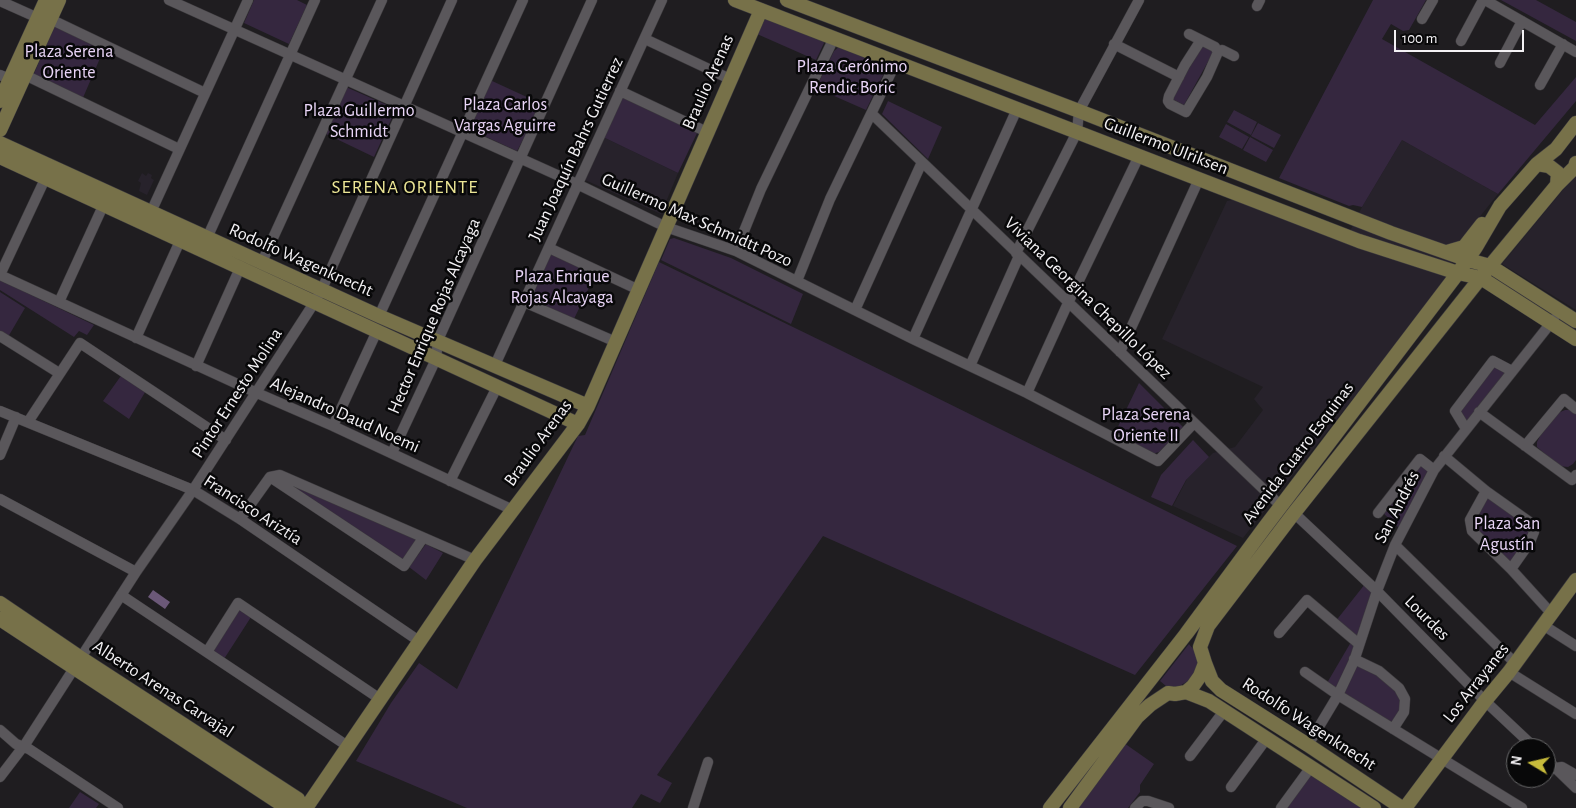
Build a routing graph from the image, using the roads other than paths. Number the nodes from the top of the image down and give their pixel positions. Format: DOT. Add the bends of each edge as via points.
graph roads {
  1 [pos="46,0"];
  2 [pos="59,0"];
  3 [pos="169,0"];
  4 [pos="248,0"];
  5 [pos="315,0"];
  6 [pos="382,0"];
  7 [pos="452,0"];
  8 [pos="523,0"];
  9 [pos="592,0"];
  10 [pos="662,0"];
  11 [pos="735,0"];
  12 [pos="787,0"];
  13 [pos="1139,0"];
  14 [pos="1433,0"];
  15 [pos="1484,0"];
  16 [pos="0,1"];
  17 [pos="761,10"];
  18 [pos="44,18"];
  19 [pos="1422,19"];
  20 [pos="1522,21"];
  21 [pos="234,30"];
  22 [pos="1189,34"];
  23 [pos="834,38"];
  24 [pos="644,39"];
  25 [pos="1201,40"];
  26 [pos="1461,41"];
  27 [pos="1114,44"];
  28 [pos="1563,44"];
  29 [pos="1218,52"];
  30 [pos="1576,52"];
  31 [pos="290,55"];
  32 [pos="1234,56"];
  33 [pos="896,62"];
  34 [pos="1500,63"];
  35 [pos="25,75"];
  36 [pos="5,77"];
  37 [pos="1178,77"];
  38 [pos="730,79"];
  39 [pos="346,80"];
  40 [pos="1540,85"];
  41 [pos="620,91"];
  42 [pos="205,93"];
  43 [pos="0,101"];
  44 [pos="404,107"];
  45 [pos="1016,109"];
  46 [pos="1079,111"];
  47 [pos="872,114"];
  48 [pos="1576,123"];
  49 [pos="0,130"];
  50 [pos="707,132"];
  51 [pos="1077,132"];
  52 [pos="462,134"];
  53 [pos="0,144"];
  54 [pos="179,149"];
  55 [pos="1556,149"];
  56 [pos="1139,156"];
  57 [pos="0,157"];
  58 [pos="520,159"];
  59 [pos="922,162"];
  60 [pos="1536,164"];
  61 [pos="1576,165"];
  62 [pos="45,178"];
  63 [pos="1199,179"];
  64 [pos="577,184"];
  65 [pos="1557,186"];
  66 [pos="1299,196"];
  67 [pos="103,206"];
  68 [pos="1500,206"];
  69 [pos="971,208"];
  70 [pos="151,212"];
  71 [pos="1292,215"];
  72 [pos="666,227"];
  73 [pos="207,238"];
  74 [pos="180,240"];
  75 [pos="549,248"];
  76 [pos="736,251"];
  77 [pos="1447,252"];
  78 [pos="1018,254"];
  79 [pos="1468,260"];
  80 [pos="262,262"];
  81 [pos="1490,266"];
  82 [pos="240,268"];
  83 [pos="1458,274"];
  84 [pos="0,275"];
  85 [pos="1481,278"];
  86 [pos="797,281"];
  87 [pos="322,289"];
  88 [pos="639,290"];
  89 [pos="59,302"];
  90 [pos="524,302"];
  91 [pos="314,303"];
  92 [pos="1068,303"];
  93 [pos="856,310"];
  94 [pos="1560,310"];
  95 [pos="379,316"];
  96 [pos="1576,321"];
  97 [pos="1550,323"];
  98 [pos="377,332"];
  99 [pos="0,336"];
  100 [pos="136,338"];
  101 [pos="913,339"];
  102 [pos="1576,339"];
  103 [pos="438,340"];
  104 [pos="616,342"];
  105 [pos="1120,352"];
  106 [pos="436,359"];
  107 [pos="495,365"];
  108 [pos="196,366"];
  109 [pos="970,366"];
  110 [pos="1512,371"];
  111 [pos="59,373"];
  112 [pos="497,386"];
  113 [pos="1027,393"];
  114 [pos="257,394"];
  115 [pos="588,406"];
  116 [pos="1576,409"];
  117 [pos="0,411"];
  118 [pos="1479,412"];
  119 [pos="16,417"];
  120 [pos="28,422"];
  121 [pos="1194,423"];
  122 [pos="578,424"];
  123 [pos="332,426"];
  124 [pos="1466,429"];
  125 [pos="226,440"];
  126 [pos="1525,446"];
  127 [pos="392,453"];
  128 [pos="0,455"];
  129 [pos="1444,456"];
  130 [pos="1434,470"];
  131 [pos="1576,475"];
  132 [pos="270,477"];
  133 [pos="450,481"];
  134 [pos="193,490"];
  135 [pos="1486,491"];
  136 [pos="0,499"];
  137 [pos="1282,506"];
  138 [pos="513,510"];
  139 [pos="1378,513"];
  140 [pos="1294,514"];
  141 [pos="240,519"];
  142 [pos="424,538"];
  143 [pos="1395,545"];
  144 [pos="475,560"];
  145 [pos="1512,569"];
  146 [pos="136,572"];
  147 [pos="1576,580"];
  148 [pos="1377,591"];
  149 [pos="121,595"];
  150 [pos="0,603"];
  151 [pos="1551,613"];
  152 [pos="0,619"];
  153 [pos="1542,625"];
  154 [pos="1279,633"];
  155 [pos="1186,634"];
  156 [pos="419,641"];
  157 [pos="1359,644"];
  158 [pos="1576,646"];
  159 [pos="1200,647"];
  160 [pos="207,652"];
  161 [pos="1354,659"];
  162 [pos="77,663"];
  163 [pos="1205,663"];
  164 [pos="1512,668"];
  165 [pos="1305,672"];
  166 [pos="1150,679"];
  167 [pos="1186,692"];
  168 [pos="1168,693"];
  169 [pos="1338,695"];
  170 [pos="380,699"];
  171 [pos="1485,701"];
  172 [pos="1224,711"];
  173 [pos="1576,714"];
  174 [pos="1393,729"];
  175 [pos="0,730"];
  176 [pos="1267,738"];
  177 [pos="1524,738"];
  178 [pos="1308,745"];
  179 [pos="348,747"];
  180 [pos="26,748"];
  181 [pos="1190,756"];
  182 [pos="1441,759"];
  183 [pos="708,762"];
  184 [pos="1311,767"];
  185 [pos="1556,768"];
  186 [pos="1576,775"];
  187 [pos="0,777"];
  188 [pos="1231,787"];
  189 [pos="1576,788"];
  190 [pos="1148,805"];
  191 [pos="118,808"];
  192 [pos="287,808"];
  193 [pos="301,808"];
  194 [pos="306,808"];
  195 [pos="693,808"];
  196 [pos="1050,808"];
  197 [pos="1070,808"];
  198 [pos="1135,808"];
  199 [pos="1169,808"];
  200 [pos="1281,808"];
  201 [pos="1374,808"];
  202 [pos="1403,808"];
  203 [pos="1522,808"];
  1 -- 18 [label="street"];
  2 -- 18 [label="street"];
  3 -- 21 [label="street, Guillermo Max Schmidtt Pozo"];
  4 -- 21 [label="street"];
  5 -- 31 [label="street"];
  6 -- 39 [label="street"];
  7 -- 44 [label="street, Pintor Ernesto Molina"];
  8 -- 52 [label="street"];
  9 -- 58 [label="street, Hector Enrique Rojas Alcayaga"];
  10 -- 24 [label="street, Juan Joaquín Bahrs Gutierrez"];
  11 -- 17 [label="street, Guillermo Ulriksen"];
  12 -- 46 [label="street, Guillermo Ulriksen"];
  13 -- 27 [label="street"];
  14 -- 19 [label="street"];
  15 -- 20 [label="street"];
  15 -- 26 [label="street"];
  16 -- 18 [label="street"];
  17 -- 23 [label="street, Guillermo Ulriksen"];
  17 -- 38 [label="street, Braulio Arenas"];
  18 -- 35 [label="street"];
  18 -- 36 [label="street"];
  18 -- 42 [label="street"];
  20 -- 28 [label="street"];
  20 -- 34 [label="street"];
  21 -- 31 [label="street, Guillermo Max Schmidtt Pozo"];
  21 -- 42 [label="street"];
  22 -- 25 [label="street"];
  23 -- 33 [label="street, Guillermo Ulriksen"];
  23 -- 76 [label="street" via="761,189"];
  24 -- 38 [label="street"];
  24 -- 41 [label="street, Juan Joaquín Bahrs Gutierrez"];
  25 -- 29 [label="street" via="1216,47"];
  25 -- 37 [label="street"];
  27 -- 37 [label="street"];
  27 -- 46 [label="street"];
  28 -- 30 [label="street"];
  28 -- 40 [label="street"];
  29 -- 32 [label="street" via="1222,50"];
  29 -- 37 [label="street" via="1186,112 1168,101"];
  31 -- 39 [label="street, Guillermo Max Schmidtt Pozo"];
  31 -- 73 [label="street"];
  33 -- 45 [label="street, Guillermo Ulriksen"];
  33 -- 47 [label="street"];
  35 -- 49 [label="street"];
  35 -- 54 [label="street"];
  36 -- 43 [label="street"];
  38 -- 50 [label="street, Braulio Arenas"];
  39 -- 44 [label="street, Guillermo Max Schmidtt Pozo"];
  39 -- 80 [label="street"];
  41 -- 50 [label="street"];
  41 -- 64 [label="street, Juan Joaquín Bahrs Gutierrez"];
  42 -- 54 [label="street"];
  44 -- 52 [label="street, Guillermo Max Schmidtt Pozo"];
  44 -- 87 [label="street, Pintor Ernesto Molina"];
  45 -- 51 [label="street, Guillermo Ulriksen"];
  45 -- 69 [label="street"];
  46 -- 51 [label="street"];
  46 -- 66 [label="street, Guillermo Ulriksen"];
  47 -- 59 [label="street, Viviana Georgina Chepillo López"];
  47 -- 86 [label="street" via="830,199"];
  48 -- 55 [label="street, Avenida Cuatro Esquinas"];
  50 -- 72 [label="street, Braulio Arenas"];
  51 -- 56 [label="street, Guillermo Ulriksen"];
  51 -- 78 [label="street"];
  52 -- 58 [label="street, Guillermo Max Schmidtt Pozo"];
  52 -- 95 [label="street"];
  53 -- 70 [label="street, Rodolfo Wagenknecht"];
  54 -- 70 [label="street"];
  55 -- 60 [label="street, Avenida Cuatro Esquinas"];
  55 -- 61 [label="street" via="1560,162 1567,166"];
  56 -- 63 [label="street, Guillermo Ulriksen"];
  56 -- 92 [label="street"];
  57 -- 62 [label="street, Rodolfo Wagenknecht"];
  58 -- 64 [label="street, Guillermo Max Schmidtt Pozo"];
  58 -- 103 [label="street, Hector Enrique Rojas Alcayaga"];
  59 -- 69 [label="street, Viviana Georgina Chepillo López"];
  59 -- 93 [label="street"];
  60 -- 65 [label="street" via="1549,166 1558,173"];
  60 -- 68 [label="street, Avenida Cuatro Esquinas"];
  61 -- 65 [label="street, Avenida Cuatro Esquinas"];
  62 -- 67 [label="street, Rodolfo Wagenknecht"];
  62 -- 84 [label="street"];
  63 -- 71 [label="street, Guillermo Ulriksen"];
  63 -- 105 [label="street"];
  64 -- 72 [label="street, Guillermo Max Schmidtt Pozo"];
  64 -- 75 [label="street, Juan Joaquín Bahrs Gutierrez"];
  65 -- 81 [label="street, Avenida Cuatro Esquinas"];
  66 -- 71 [label="street" via="1289,204"];
  66 -- 77 [label="street, Guillermo Ulriksen"];
  67 -- 74 [label="street, Rodolfo Wagenknecht"];
  67 -- 89 [label="street"];
  68 -- 77 [label="street" via="1464,247"];
  68 -- 79 [label="street, Avenida Cuatro Esquinas"];
  69 -- 78 [label="street, Viviana Georgina Chepillo López"];
  69 -- 101 [label="street"];
  70 -- 73 [label="street, Rodolfo Wagenknecht"];
  71 -- 83 [label="street, Guillermo Ulriksen"];
  72 -- 76 [label="street, Guillermo Max Schmidtt Pozo"];
  72 -- 88 [label="street, Braulio Arenas"];
  73 -- 80 [label="street, Rodolfo Wagenknecht"];
  74 -- 82 [label="street, Rodolfo Wagenknecht"];
  74 -- 100 [label="street"];
  75 -- 88 [label="street"];
  75 -- 90 [label="street, Juan Joaquín Bahrs Gutierrez"];
  76 -- 86 [label="street, Guillermo Max Schmidtt Pozo"];
  77 -- 79 [label="street, Guillermo Ulriksen"];
  78 -- 92 [label="street, Viviana Georgina Chepillo López"];
  78 -- 109 [label="street"];
  79 -- 81 [label="street, Guillermo Ulriksen"];
  79 -- 83 [label="street, Avenida Cuatro Esquinas"];
  80 -- 87 [label="street, Rodolfo Wagenknecht"];
  81 -- 85 [label="street, Avenida Cuatro Esquinas"];
  81 -- 94 [label="street, Guillermo Ulriksen"];
  82 -- 91 [label="street, Rodolfo Wagenknecht"];
  82 -- 108 [label="street"];
  83 -- 85 [label="street, Guillermo Ulriksen"];
  83 -- 137 [label="street, Avenida Cuatro Esquinas"];
  84 -- 89 [label="street, Alejandro Daud Noemi"];
  85 -- 97 [label="street, Guillermo Ulriksen"];
  85 -- 140 [label="street, Avenida Cuatro Esquinas"];
  86 -- 93 [label="street, Guillermo Max Schmidtt Pozo"];
  87 -- 91 [label="street, Pintor Ernesto Molina"];
  87 -- 95 [label="street, Rodolfo Wagenknecht"];
  88 -- 104 [label="street, Braulio Arenas"];
  89 -- 100 [label="street, Alejandro Daud Noemi"];
  90 -- 104 [label="street"];
  90 -- 107 [label="street, Juan Joaquín Bahrs Gutierrez"];
  91 -- 98 [label="street, Rodolfo Wagenknecht"];
  91 -- 114 [label="street, Pintor Ernesto Molina"];
  92 -- 105 [label="street, Viviana Georgina Chepillo López"];
  92 -- 113 [label="street"];
  93 -- 101 [label="street, Guillermo Max Schmidtt Pozo"];
  94 -- 96 [label="street, Guillermo Ulriksen"];
  94 -- 97 [label="street, San Andrés"];
  95 -- 103 [label="street, Rodolfo Wagenknecht"];
  97 -- 102 [label="street, Guillermo Ulriksen"];
  97 -- 110 [label="street, San Andrés"];
  98 -- 106 [label="street, Rodolfo Wagenknecht"];
  98 -- 123 [label="street"];
  99 -- 111 [label="street"];
  100 -- 108 [label="street, Alejandro Daud Noemi"];
  101 -- 109 [label="street, Guillermo Max Schmidtt Pozo"];
  103 -- 106 [label="street, Hector Enrique Rojas Alcayaga"];
  103 -- 107 [label="street, Rodolfo Wagenknecht"];
  104 -- 115 [label="street, Braulio Arenas"];
  105 -- 121 [label="street, Viviana Georgina Chepillo López"];
  106 -- 112 [label="street, Rodolfo Wagenknecht"];
  106 -- 127 [label="street, Hector Enrique Rojas Alcayaga"];
  107 -- 115 [label="street, Rodolfo Wagenknecht"];
  108 -- 114 [label="street, Alejandro Daud Noemi"];
  109 -- 113 [label="street, Guillermo Max Schmidtt Pozo"];
  110 -- 118 [label="street, San Andrés"];
  110 -- 124 [label="street" via="1493,361 1455,411"];
  111 -- 120 [label="street"];
  111 -- 125 [label="street" via="80,343"];
  112 -- 122 [label="street, Rodolfo Wagenknecht"];
  112 -- 133 [label="street"];
  113 -- 121 [label="street, Guillermo Max Schmidtt Pozo" via="1158,462"];
  114 -- 123 [label="street, Alejandro Daud Noemi"];
  114 -- 125 [label="street, Pintor Ernesto Molina"];
  115 -- 122 [label="street, Braulio Arenas"];
  116 -- 126 [label="street" via="1564,399"];
  117 -- 119 [label="street, Francisco Ariztía"];
  118 -- 124 [label="street, San Andrés"];
  118 -- 126 [label="street"];
  119 -- 120 [label="street, Francisco Ariztía"];
  119 -- 128 [label="street"];
  120 -- 134 [label="street, Francisco Ariztía"];
  121 -- 137 [label="street, Viviana Georgina Chepillo López"];
  122 -- 138 [label="street, Braulio Arenas"];
  123 -- 127 [label="street, Alejandro Daud Noemi"];
  124 -- 129 [label="street, San Andrés"];
  125 -- 134 [label="street, Pintor Ernesto Molina"];
  126 -- 131 [label="street" via="1572,480"];
  127 -- 133 [label="street, Alejandro Daud Noemi"];
  129 -- 130 [label="street, San Andrés"];
  129 -- 135 [label="street"];
  130 -- 139 [label="street" via="1420,459"];
  130 -- 143 [label="street, San Andrés"];
  132 -- 141 [label="street"];
  132 -- 142 [label="street" via="280,475"];
  132 -- 142 [label="street" via="404,566"];
  133 -- 138 [label="street, Alejandro Daud Noemi"];
  134 -- 141 [label="street, Francisco Ariztía"];
  134 -- 146 [label="street, Pintor Ernesto Molina"];
  135 -- 145 [label="street" via="1470,520 1472,531"];
  135 -- 145 [label="street" via="1531,523 1534,532 1530,542"];
  136 -- 146 [label="street"];
  137 -- 155 [label="street, Avenida Cuatro Esquinas"];
  138 -- 144 [label="street, Braulio Arenas"];
  140 -- 148 [label="street, Lourdes"];
  140 -- 159 [label="street, Avenida Cuatro Esquinas" via="1208,626"];
  141 -- 156 [label="street, Francisco Ariztía"];
  142 -- 144 [label="street"];
  143 -- 148 [label="street, San Andrés"];
  143 -- 164 [label="street"];
  144 -- 156 [label="street, Braulio Arenas"];
  145 -- 151 [label="street"];
  146 -- 149 [label="street, Pintor Ernesto Molina"];
  147 -- 151 [label="street, Los Arrayanes"];
  148 -- 157 [label="street, San Andrés"];
  148 -- 171 [label="street, Lourdes"];
  149 -- 160 [label="street"];
  149 -- 162 [label="street, Pintor Ernesto Molina"];
  150 -- 162 [label="street, Alberto Arenas Carvajal"];
  151 -- 153 [label="street, Los Arrayanes"];
  152 -- 162 [label="street, Alberto Arenas Carvajal"];
  153 -- 158 [label="street"];
  153 -- 164 [label="street, Los Arrayanes"];
  154 -- 157 [label="street" via="1307,600"];
  155 -- 159 [label="street"];
  155 -- 166 [label="street, Avenida Cuatro Esquinas"];
  156 -- 170 [label="street, Braulio Arenas"];
  157 -- 161 [label="street, San Andrés"];
  159 -- 163 [label="street"];
  160 -- 170 [label="street" via="238,603"];
  160 -- 179 [label="street"];
  161 -- 169 [label="street, San Andrés"];
  161 -- 174 [label="street" via="1379,671 1399,688 1405,698 1404,712"];
  162 -- 180 [label="street, Pintor Ernesto Molina"];
  162 -- 192 [label="street, Alberto Arenas Carvajal"];
  162 -- 193 [label="street, Alberto Arenas Carvajal" via="298,799"];
  163 -- 167 [label="street" via="1200,676"];
  163 -- 178 [label="street, Rodolfo Wagenknecht" via="1212,681 1221,690"];
  164 -- 171 [label="street, Los Arrayanes"];
  164 -- 173 [label="street"];
  165 -- 169 [label="street"];
  166 -- 168 [label="street"];
  166 -- 196 [label="street, Avenida Cuatro Esquinas"];
  167 -- 168 [label="street"];
  167 -- 172 [label="street, Rodolfo Wagenknecht"];
  168 -- 197 [label="street" via="1137,717"];
  169 -- 174 [label="street"];
  169 -- 178 [label="street, San Andrés"];
  170 -- 179 [label="street, Braulio Arenas"];
  171 -- 177 [label="street, Lourdes"];
  171 -- 182 [label="street, Los Arrayanes"];
  172 -- 176 [label="street, Rodolfo Wagenknecht"];
  172 -- 181 [label="street"];
  174 -- 182 [label="street"];
  175 -- 180 [label="street"];
  176 -- 184 [label="street, Rodolfo Wagenknecht"];
  176 -- 188 [label="street"];
  178 -- 202 [label="street, Rodolfo Wagenknecht"];
  179 -- 194 [label="street, Braulio Arenas"];
  180 -- 187 [label="street, Pintor Ernesto Molina"];
  180 -- 191 [label="street"];
  182 -- 202 [label="street, Los Arrayanes"];
  182 -- 203 [label="street"];
  183 -- 195 [label="street"];
  184 -- 200 [label="street"];
  184 -- 201 [label="street, Rodolfo Wagenknecht"];
  185 -- 186 [label="street" via="1562,767"];
  185 -- 189 [label="street"];
  190 -- 198 [label="street" via="1142,801"];
  190 -- 199 [label="street" via="1152,802"];
}
